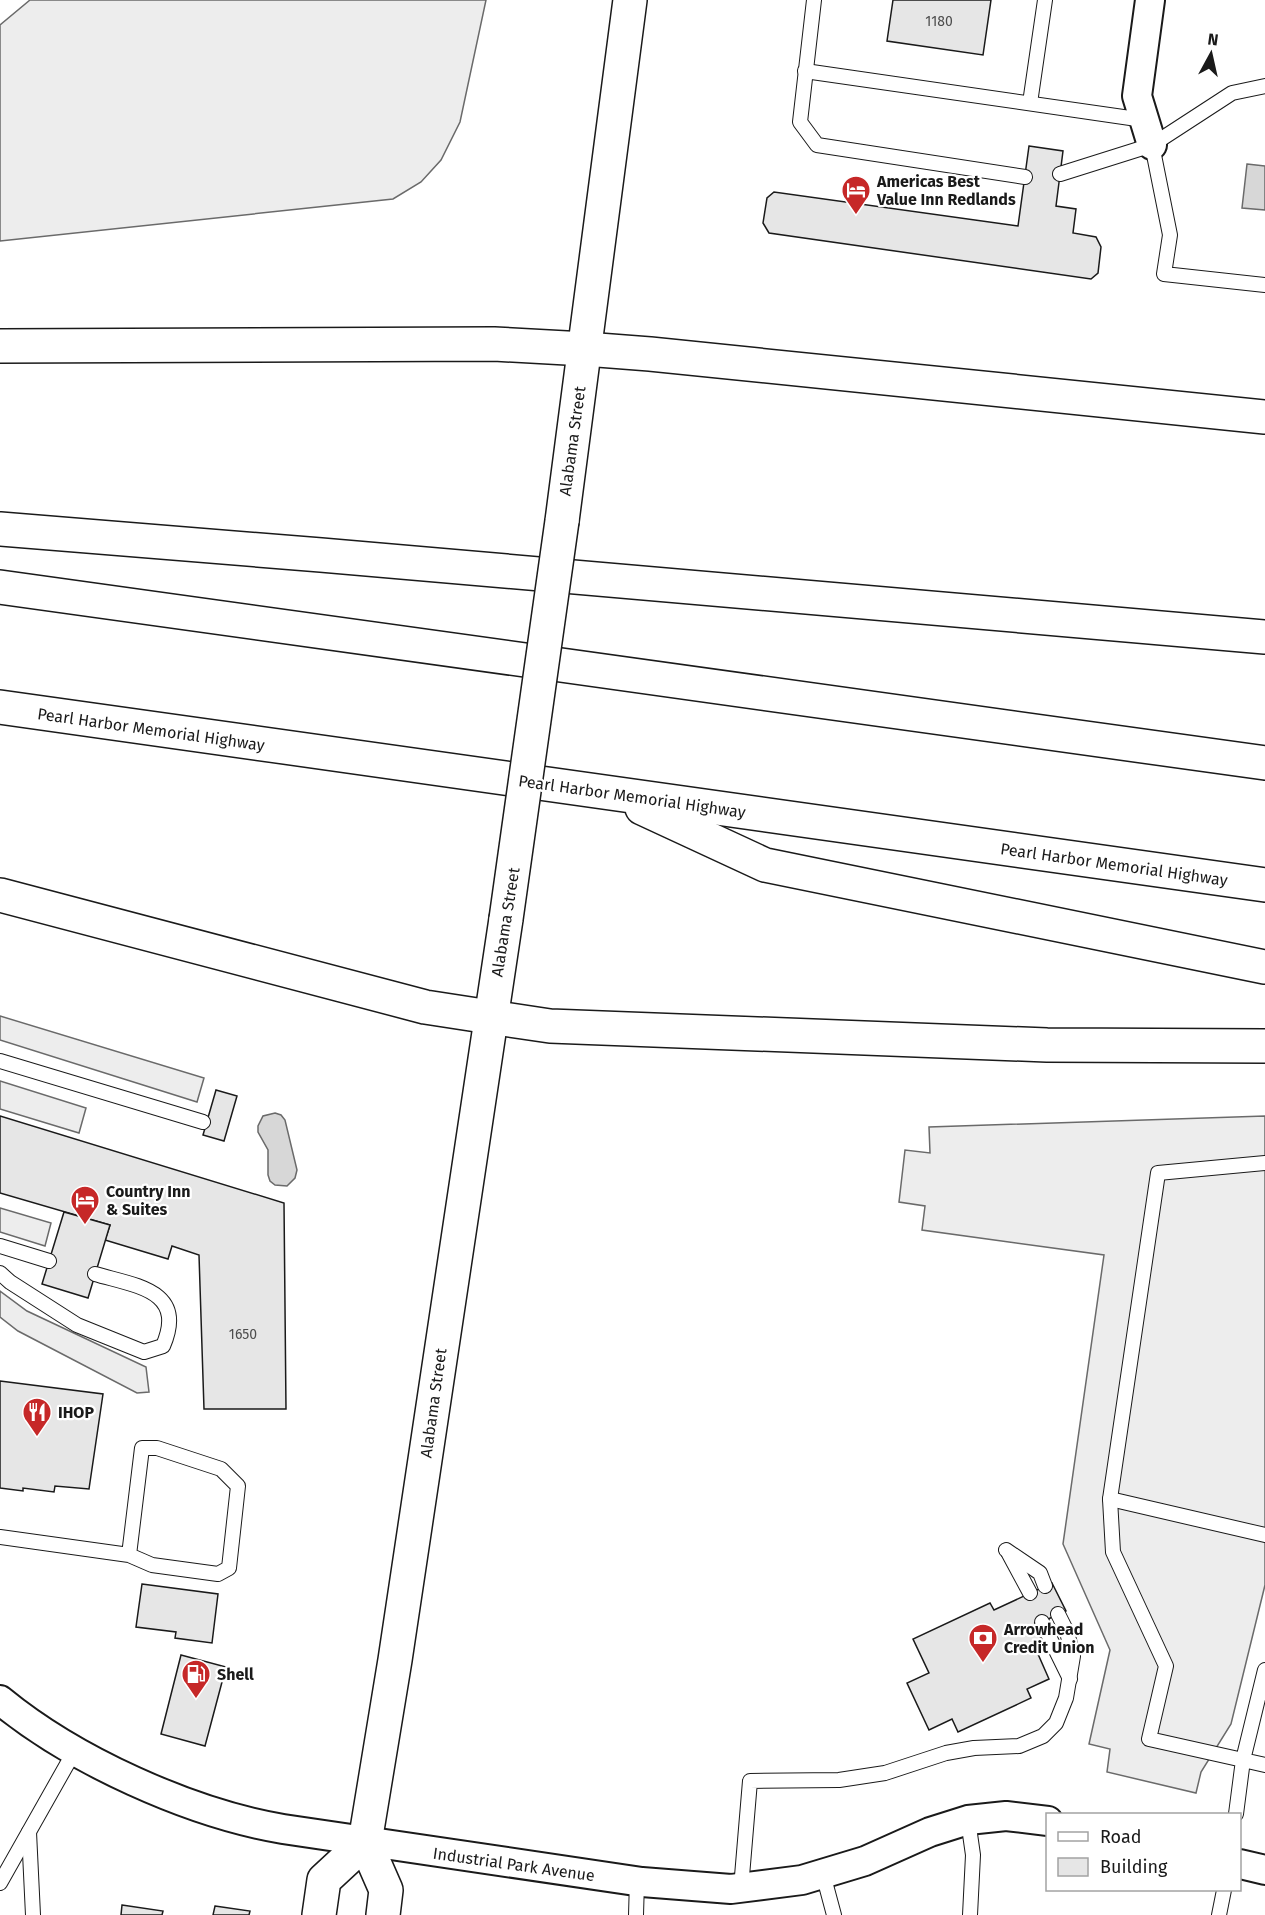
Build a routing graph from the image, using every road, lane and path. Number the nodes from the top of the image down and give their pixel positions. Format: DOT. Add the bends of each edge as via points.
graph roads {
  1 [pos="630,0"];
  2 [pos="814,0"];
  3 [pos="1045,0"];
  4 [pos="1150,0"];
  5 [pos="805,71"];
  6 [pos="1265,86"];
  7 [pos="1030,103"];
  8 [pos="1148,133"];
  9 [pos="1060,174"];
  10 [pos="1025,177"];
  11 [pos="1265,285"];
  12 [pos="0,346"];
  13 [pos="585,349"];
  14 [pos="1265,417"];
  15 [pos="0,529"];
  16 [pos="0,586"];
  17 [pos="1265,637"];
  18 [pos="0,707"];
  19 [pos="1265,763"];
  20 [pos="611,793"];
  21 [pos="1265,885"];
  22 [pos="0,896"];
  23 [pos="1265,967"];
  24 [pos="490,1017"];
  25 [pos="1265,1046"];
  26 [pos="0,1061"];
  27 [pos="203,1122"];
  28 [pos="1265,1163"];
  29 [pos="0,1246"];
  30 [pos="49,1261"];
  31 [pos="0,1273"];
  32 [pos="95,1274"];
  33 [pos="1110,1499"];
  34 [pos="1265,1535"];
  35 [pos="0,1537"];
  36 [pos="129,1555"];
  37 [pos="1045,1586"];
  38 [pos="1030,1593"];
  39 [pos="1059,1614"];
  40 [pos="1042,1622"];
  41 [pos="1265,1670"];
  42 [pos="1070,1679"];
  43 [pos="0,1700"];
  44 [pos="74,1752"];
  45 [pos="1244,1760"];
  46 [pos="1265,1766"];
  47 [pos="1236,1813"];
  48 [pos="968,1820"];
  49 [pos="1046,1821"];
  50 [pos="29,1832"];
  51 [pos="365,1842"];
  52 [pos="1241,1864"];
  53 [pos="1265,1870"];
  54 [pos="823,1874"];
  55 [pos="637,1881"];
  56 [pos="0,1883"];
  57 [pos="741,1888"];
  58 [pos="1224,1891"];
  59 [pos="33,1915"];
  60 [pos="319,1915"];
  61 [pos="382,1915"];
  62 [pos="636,1915"];
  63 [pos="834,1915"];
  64 [pos="970,1915"];
  65 [pos="1219,1915"];
  1 -- 13 [label="main road, Alabama Street"];
  2 -- 5 [label="lane"];
  3 -- 7 [label="lane"];
  4 -- 8 [label="street" via="1137,96"];
  5 -- 7 [label="lane"];
  5 -- 10 [label="lane" via="800,122 817,145"];
  6 -- 8 [label="lane" via="1232,93"];
  7 -- 8 [label="lane"];
  8 -- 9 [label="lane"];
  8 -- 11 [label="lane" via="1170,235 1164,274"];
  12 -- 13 [label="main road" via="494,344"];
  13 -- 14 [label="main road"];
  13 -- 24 [label="main road, Alabama Street, bridge"];
  15 -- 17 [label="main road"];
  16 -- 19 [label="main road"];
  18 -- 20 [label="main road, Pearl Harbor Memorial Highway"];
  20 -- 21 [label="main road, Pearl Harbor Memorial Highway"];
  20 -- 23 [label="main road" via="765,865"];
  22 -- 24 [label="main road" via="425,1007"];
  24 -- 25 [label="main road" via="550,1026 1047,1045"];
  24 -- 51 [label="main road, Alabama Street"];
  26 -- 27 [label="lane"];
  28 -- 33 [label="lane" via="1158,1173"];
  29 -- 30 [label="lane"];
  31 -- 32 [label="lane" via="77,1325 144,1352 163,1346 170,1331 169,1311 159,1296"];
  33 -- 34 [label="lane"];
  33 -- 45 [label="lane" via="1113,1552 1166,1666 1149,1739"];
  35 -- 36 [label="lane"];
  36 -- 36 [label="lane" via="152,1565 207,1573 218,1574 229,1568 238,1486 221,1469 157,1448 142,1448"];
  37 -- 38 [label="lane" via="1040,1573 1006,1550"];
  39 -- 42 [label="lane" via="1073,1656"];
  40 -- 42 [label="lane"];
  41 -- 45 [label="lane"];
  42 -- 57 [label="lane" via="1056,1724 1043,1736 1019,1746 946,1753 885,1773 839,1779 750,1781"];
  43 -- 44 [label="street, Industrial Park Avenue"];
  44 -- 50 [label="lane"];
  44 -- 51 [label="street, Industrial Park Avenue" via="158,1791 225,1815"];
  45 -- 46 [label="lane"];
  45 -- 47 [label="lane"];
  48 -- 49 [label="street, Industrial Park Avenue" via="1006,1816"];
  48 -- 54 [label="street, Industrial Park Avenue"];
  48 -- 64 [label="lane" via="973,1855"];
  50 -- 56 [label="lane"];
  50 -- 59 [label="lane"];
  51 -- 55 [label="street, Industrial Park Avenue"];
  51 -- 60 [label="main road" via="324,1880"];
  51 -- 61 [label="main road" via="386,1890"];
  52 -- 53 [label="street"];
  54 -- 57 [label="street, Industrial Park Avenue"];
  54 -- 63 [label="lane"];
  55 -- 57 [label="street, Industrial Park Avenue"];
  55 -- 62 [label="lane"];
  58 -- 65 [label="lane"];
}
